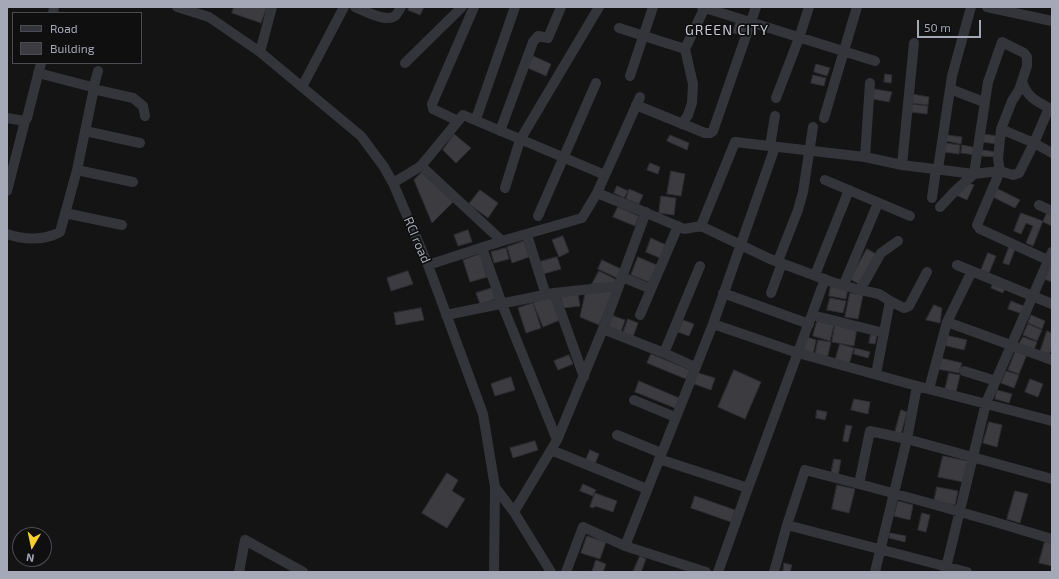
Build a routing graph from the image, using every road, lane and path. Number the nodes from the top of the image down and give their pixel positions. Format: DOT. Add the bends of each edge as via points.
graph roads {
  1 [pos="177,7"];
  2 [pos="272,7"];
  3 [pos="344,7"];
  4 [pos="355,7"];
  5 [pos="401,7"];
  6 [pos="462,7"];
  7 [pos="474,7"];
  8 [pos="515,7"];
  9 [pos="561,7"];
  10 [pos="600,7"];
  11 [pos="653,7"];
  12 [pos="704,7"];
  13 [pos="756,7"];
  14 [pos="809,7"];
  15 [pos="857,7"];
  16 [pos="971,7"];
  17 [pos="987,7"];
  18 [pos="1017,10"];
  19 [pos="211,12"];
  20 [pos="1052,21"];
  21 [pos="751,22"];
  22 [pos="619,28"];
  23 [pos="644,36"];
  24 [pos="799,38"];
  25 [pos="914,43"];
  26 [pos="685,49"];
  27 [pos="260,52"];
  28 [pos="843,52"];
  29 [pos="875,61"];
  30 [pos="405,63"];
  31 [pos="40,68"];
  32 [pos="98,71"];
  33 [pos="630,76"];
  34 [pos="1022,81"];
  35 [pos="596,83"];
  36 [pos="870,83"];
  37 [pos="302,87"];
  38 [pos="93,89"];
  39 [pos="950,89"];
  40 [pos="776,98"];
  41 [pos="984,102"];
  42 [pos="1050,109"];
  43 [pos="145,116"];
  44 [pos="775,116"];
  45 [pos="7,118"];
  46 [pos="824,118"];
  47 [pos="476,119"];
  48 [pos="25,121"];
  49 [pos="458,121"];
  50 [pos="682,124"];
  51 [pos="813,127"];
  52 [pos="1001,129"];
  53 [pos="500,130"];
  54 [pos="85,131"];
  55 [pos="520,140"];
  56 [pos="140,143"];
  57 [pos="1034,143"];
  58 [pos="772,147"];
  59 [pos="810,151"];
  60 [pos="1052,153"];
  61 [pos="865,157"];
  62 [pos="564,158"];
  63 [pos="10,164"];
  64 [pos="902,165"];
  65 [pos="422,166"];
  66 [pos="937,169"];
  67 [pos="77,170"];
  68 [pos="1000,171"];
  69 [pos="974,174"];
  70 [pos="605,175"];
  71 [pos="826,180"];
  72 [pos="133,182"];
  73 [pos="393,184"];
  74 [pos="505,188"];
  75 [pos="849,190"];
  76 [pos="7,191"];
  77 [pos="597,193"];
  78 [pos="932,198"];
  79 [pos="878,203"];
  80 [pos="1039,205"];
  81 [pos="940,207"];
  82 [pos="1052,211"];
  83 [pos="646,212"];
  84 [pos="65,213"];
  85 [pos="538,216"];
  86 [pos="910,216"];
  87 [pos="122,226"];
  88 [pos="678,226"];
  89 [pos="701,226"];
  90 [pos="7,234"];
  91 [pos="527,235"];
  92 [pos="502,241"];
  93 [pos="898,241"];
  94 [pos="740,244"];
  95 [pos="482,248"];
  96 [pos="1051,258"];
  97 [pos="780,262"];
  98 [pos="428,265"];
  99 [pos="957,265"];
  100 [pos="700,266"];
  101 [pos="972,271"];
  102 [pos="927,272"];
  103 [pos="815,275"];
  104 [pos="825,279"];
  105 [pos="620,282"];
  106 [pos="844,284"];
  107 [pos="651,289"];
  108 [pos="860,290"];
  109 [pos="723,293"];
  110 [pos="771,293"];
  111 [pos="550,294"];
  112 [pos="1032,296"];
  113 [pos="890,301"];
  114 [pos="502,304"];
  115 [pos="1052,304"];
  116 [pos="446,314"];
  117 [pos="640,315"];
  118 [pos="810,319"];
  119 [pos="947,322"];
  120 [pos="713,324"];
  121 [pos="603,329"];
  122 [pos="884,333"];
  123 [pos="1010,345"];
  124 [pos="664,353"];
  125 [pos="798,353"];
  126 [pos="1052,360"];
  127 [pos="695,367"];
  128 [pos="964,371"];
  129 [pos="876,374"];
  130 [pos="584,377"];
  131 [pos="996,380"];
  132 [pos="917,386"];
  133 [pos="929,389"];
  134 [pos="634,400"];
  135 [pos="986,403"];
  136 [pos="675,417"];
  137 [pos="1052,421"];
  138 [pos="617,435"];
  139 [pos="907,439"];
  140 [pos="557,440"];
  141 [pos="551,450"];
  142 [pos="660,456"];
  143 [pos="974,458"];
  144 [pos="1052,479"];
  145 [pos="859,484"];
  146 [pos="495,487"];
  147 [pos="748,488"];
  148 [pos="647,489"];
  149 [pos="893,494"];
  150 [pos="960,511"];
  151 [pos="514,512"];
  152 [pos="787,525"];
  153 [pos="1052,539"];
  154 [pos="625,546"];
  155 [pos="880,549"];
  156 [pos="946,569"];
  157 [pos="239,572"];
  158 [pos="303,572"];
  159 [pos="494,572"];
  160 [pos="551,572"];
  161 [pos="567,572"];
  162 [pos="706,572"];
  163 [pos="718,572"];
  164 [pos="774,572"];
  165 [pos="875,572"];
  166 [pos="967,572"];
  1 -- 19 [label="street, RCI road"];
  2 -- 27 [label="street"];
  3 -- 37 [label="street"];
  4 -- 5 [label="street" via="386,19 397,15"];
  6 -- 30 [label="street"];
  7 -- 49 [label="street" via="432,104 434,109"];
  8 -- 47 [label="street"];
  9 -- 53 [label="street" via="548,38 538,36 533,42"];
  10 -- 55 [label="street"];
  11 -- 23 [label="street"];
  12 -- 21 [label="street"];
  12 -- 26 [label="street"];
  13 -- 21 [label="street"];
  14 -- 24 [label="street"];
  15 -- 28 [label="street"];
  16 -- 39 [label="street"];
  17 -- 18 [label="street"];
  18 -- 20 [label="street"];
  19 -- 27 [label="street, RCI road"];
  21 -- 24 [label="street"];
  21 -- 50 [label="street" via="713,131 705,133"];
  22 -- 23 [label="street"];
  23 -- 26 [label="street"];
  23 -- 33 [label="street"];
  24 -- 28 [label="street"];
  24 -- 40 [label="street"];
  25 -- 64 [label="street"];
  26 -- 50 [label="street" via="693,91 688,115"];
  27 -- 37 [label="street, RCI road"];
  28 -- 29 [label="street"];
  28 -- 46 [label="street"];
  31 -- 38 [label="street" via="92,86"];
  31 -- 48 [label="street"];
  32 -- 38 [label="street"];
  34 -- 41 [label="street" via="1028,66 1027,57 1002,42"];
  34 -- 42 [label="street" via="1030,96"];
  34 -- 52 [label="street"];
  35 -- 62 [label="street"];
  36 -- 61 [label="street"];
  37 -- 73 [label="street, RCI road" via="361,136 384,166"];
  38 -- 43 [label="street" via="133,98 143,106"];
  38 -- 54 [label="street"];
  39 -- 41 [label="street"];
  39 -- 66 [label="street"];
  41 -- 69 [label="street"];
  42 -- 57 [label="street"];
  44 -- 58 [label="street"];
  45 -- 48 [label="street"];
  47 -- 49 [label="street" via="463,115"];
  47 -- 53 [label="street"];
  48 -- 63 [label="street"];
  49 -- 65 [label="street"];
  50 -- 70 [label="street" via="638,101"];
  51 -- 59 [label="street"];
  52 -- 57 [label="street"];
  52 -- 68 [label="street" via="998,159"];
  53 -- 55 [label="street"];
  54 -- 56 [label="street"];
  54 -- 67 [label="street"];
  55 -- 62 [label="street"];
  55 -- 74 [label="street"];
  57 -- 60 [label="street"];
  57 -- 68 [label="street" via="1019,173 1013,175"];
  58 -- 59 [label="street"];
  58 -- 89 [label="street" via="735,142"];
  58 -- 94 [label="street"];
  59 -- 61 [label="street"];
  59 -- 97 [label="street" via="803,192"];
  61 -- 64 [label="street"];
  62 -- 70 [label="street"];
  62 -- 85 [label="street"];
  63 -- 76 [label="street"];
  64 -- 66 [label="street"];
  65 -- 73 [label="street"];
  65 -- 92 [label="street"];
  66 -- 69 [label="street"];
  66 -- 78 [label="street"];
  67 -- 72 [label="street"];
  67 -- 84 [label="street"];
  68 -- 69 [label="street"];
  68 -- 96 [label="street" via="977,225 980,229"];
  69 -- 81 [label="street"];
  70 -- 77 [label="street"];
  71 -- 75 [label="street"];
  73 -- 98 [label="street, RCI road"];
  75 -- 79 [label="street"];
  75 -- 103 [label="street"];
  77 -- 83 [label="street"];
  77 -- 91 [label="street" via="582,218"];
  79 -- 86 [label="street"];
  79 -- 106 [label="street"];
  80 -- 82 [label="street"];
  83 -- 88 [label="street"];
  83 -- 105 [label="street"];
  84 -- 87 [label="street"];
  84 -- 90 [label="street" via="60,232 52,236 36,239"];
  88 -- 89 [label="street" via="684,229"];
  88 -- 107 [label="street"];
  89 -- 94 [label="street"];
  91 -- 92 [label="street"];
  91 -- 111 [label="street"];
  92 -- 95 [label="street"];
  93 -- 108 [label="street" via="881,253"];
  94 -- 97 [label="street"];
  94 -- 109 [label="street"];
  95 -- 98 [label="street"];
  95 -- 114 [label="street"];
  96 -- 112 [label="street"];
  97 -- 103 [label="street"];
  97 -- 110 [label="street"];
  98 -- 116 [label="street, RCI road"];
  99 -- 101 [label="street"];
  100 -- 124 [label="street"];
  101 -- 112 [label="street"];
  101 -- 119 [label="street"];
  102 -- 113 [label="street" via="909,306 904,308"];
  103 -- 104 [label="street"];
  104 -- 106 [label="street"];
  104 -- 118 [label="street"];
  105 -- 107 [label="street"];
  105 -- 111 [label="street"];
  105 -- 121 [label="street"];
  106 -- 108 [label="street"];
  107 -- 117 [label="street"];
  108 -- 113 [label="street" via="879,294"];
  109 -- 118 [label="street"];
  109 -- 120 [label="street"];
  111 -- 114 [label="street"];
  111 -- 130 [label="street"];
  112 -- 115 [label="street"];
  112 -- 123 [label="street"];
  113 -- 122 [label="street"];
  114 -- 116 [label="street"];
  114 -- 140 [label="street"];
  116 -- 146 [label="street, RCI road" via="483,414"];
  118 -- 122 [label="street"];
  118 -- 125 [label="street"];
  119 -- 123 [label="street"];
  119 -- 133 [label="street"];
  120 -- 125 [label="street"];
  120 -- 127 [label="street"];
  121 -- 124 [label="street"];
  121 -- 130 [label="street"];
  122 -- 129 [label="street"];
  123 -- 126 [label="street"];
  123 -- 131 [label="street"];
  124 -- 127 [label="street"];
  125 -- 129 [label="street"];
  125 -- 147 [label="street"];
  127 -- 136 [label="street"];
  128 -- 131 [label="street"];
  129 -- 132 [label="street"];
  130 -- 140 [label="street"];
  131 -- 135 [label="street"];
  132 -- 133 [label="street"];
  132 -- 139 [label="street"];
  133 -- 135 [label="street"];
  134 -- 136 [label="street"];
  135 -- 137 [label="street"];
  135 -- 143 [label="street"];
  136 -- 142 [label="street"];
  138 -- 142 [label="street"];
  139 -- 143 [label="street"];
  139 -- 145 [label="street" via="870,431"];
  139 -- 149 [label="street"];
  140 -- 141 [label="street"];
  141 -- 148 [label="street"];
  141 -- 151 [label="street"];
  142 -- 147 [label="street"];
  142 -- 148 [label="street"];
  143 -- 144 [label="street"];
  143 -- 150 [label="street"];
  145 -- 149 [label="street"];
  145 -- 152 [label="street" via="805,470"];
  146 -- 151 [label="street"];
  146 -- 159 [label="street, RCI road"];
  147 -- 163 [label="street"];
  148 -- 154 [label="street"];
  149 -- 150 [label="street"];
  149 -- 155 [label="street"];
  150 -- 153 [label="street"];
  150 -- 156 [label="street"];
  151 -- 160 [label="street"];
  152 -- 155 [label="street"];
  152 -- 164 [label="street"];
  154 -- 161 [label="street" via="584,527"];
  154 -- 162 [label="street"];
  155 -- 156 [label="street"];
  155 -- 165 [label="street"];
  156 -- 166 [label="street"];
  157 -- 158 [label="street" via="245,540"];
}
